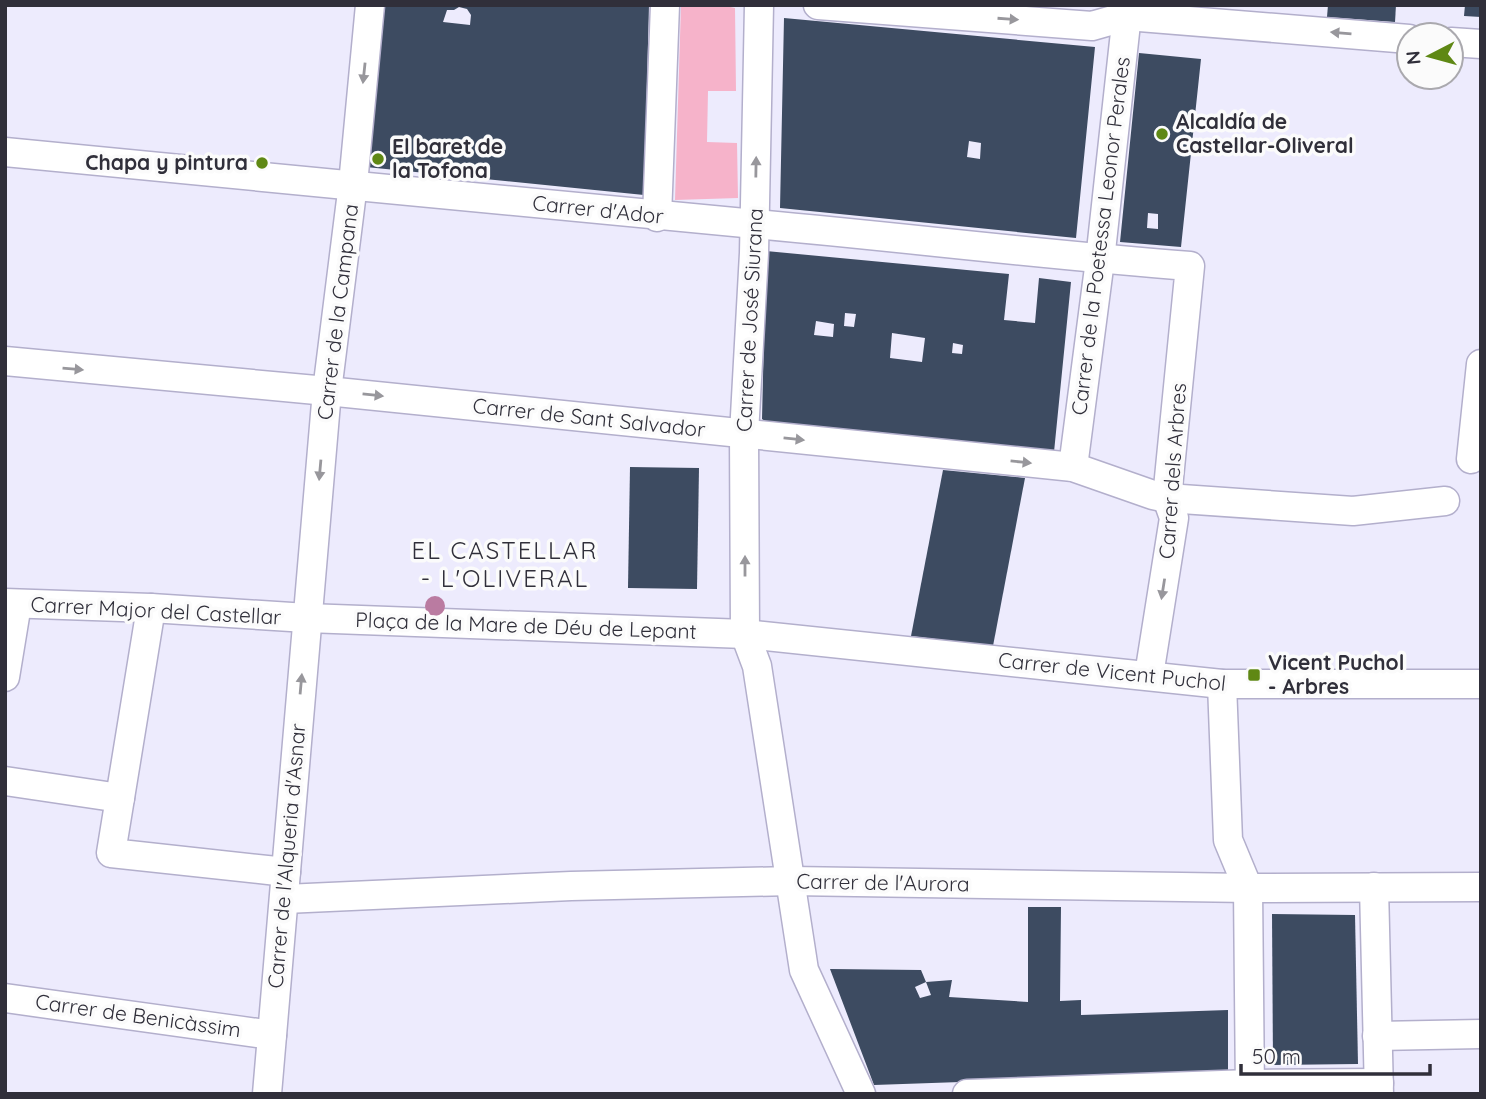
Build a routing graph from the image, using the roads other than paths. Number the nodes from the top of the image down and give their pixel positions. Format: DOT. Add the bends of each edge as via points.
graph roads {
  1 [pos="370,5"];
  2 [pos="665,5"];
  3 [pos="759,5"];
  4 [pos="818,5"];
  5 [pos="1128,10"];
  6 [pos="1395,37"];
  7 [pos="5,152"];
  8 [pos="353,184"];
  9 [pos="657,217"];
  10 [pos="755,224"];
  11 [pos="1100,260"];
  12 [pos="1190,267"];
  13 [pos="5,361"];
  14 [pos="1481,364"];
  15 [pos="327,391"];
  16 [pos="744,434"];
  17 [pos="1471,459"];
  18 [pos="1073,467"];
  19 [pos="1167,498"];
  20 [pos="1445,500"];
  21 [pos="11,604"];
  22 [pos="151,608"];
  23 [pos="307,618"];
  24 [pos="745,634"];
  25 [pos="1149,675"];
  26 [pos="5,677"];
  27 [pos="1222,684"];
  28 [pos="1481,684"];
  29 [pos="5,782"];
  30 [pos="120,798"];
  31 [pos="792,881"];
  32 [pos="285,886"];
  33 [pos="1374,887"];
  34 [pos="1481,887"];
  35 [pos="1248,888"];
  36 [pos="5,998"];
  37 [pos="1481,1034"];
  38 [pos="272,1035"];
  39 [pos="1377,1036"];
  40 [pos="1379,1088"];
  41 [pos="1250,1089"];
  42 [pos="267,1094"];
  43 [pos="861,1094"];
  44 [pos="967,1094"];
  1 -- 8 [label="street, Carrer de la Campana, one-way"];
  2 -- 9 [label="street"];
  10 -- 3 [label="street, Carrer de José Siurana, one-way"];
  4 -- 5 [label="street, one-way" via="1092,26"];
  6 -- 5 [label="street, one-way"];
  5 -- 11 [label="street, Carrer de la Poetessa Leonor Perales"];
  7 -- 8 [label="street, Carrer d'Ador"];
  8 -- 9 [label="street, Carrer d'Ador"];
  8 -- 15 [label="street, Carrer de la Campana"];
  9 -- 10 [label="street, Carrer d'Ador"];
  10 -- 11 [label="street, Carrer d'Ador"];
  10 -- 16 [label="street, Carrer de José Siurana"];
  11 -- 12 [label="street, Carrer d'Ador"];
  11 -- 18 [label="street, Carrer de la Poetessa Leonor Perales"];
  12 -- 19 [label="street, Carrer dels Arbres"];
  13 -- 15 [label="street, Carrer de Sant Salvador, one-way"];
  14 -- 17 [label="street"];
  15 -- 16 [label="street, Carrer de Sant Salvador, one-way"];
  15 -- 23 [label="street, Carrer de la Campana, one-way"];
  16 -- 18 [label="street, Carrer de Sant Salvador, one-way"];
  24 -- 16 [label="street, Carrer de José Siurana, one-way"];
  18 -- 19 [label="street, Carrer de Sant Salvador"];
  19 -- 20 [label="street, Carrer de Sant Salvador" via="1353,511"];
  19 -- 25 [label="street, Carrer dels Arbres, one-way" via="1174,518"];
  21 -- 22 [label="street, Carrer Major del Castellar"];
  21 -- 26 [label="street"];
  22 -- 23 [label="street, Carrer Major del Castellar"];
  22 -- 30 [label="street"];
  23 -- 24 [label="street, Plaça de la Mare de Déu de Lepant"];
  32 -- 23 [label="street, Carrer de l'Alqueria d'Asnar, one-way"];
  24 -- 25 [label="street, Carrer de Vicent Puchol"];
  24 -- 31 [label="street" via="757,666"];
  25 -- 27 [label="street, Carrer de Vicent Puchol"];
  27 -- 28 [label="street, Carrer de Vicent Puchol"];
  27 -- 35 [label="street" via="1228,840"];
  29 -- 30 [label="street"];
  30 -- 32 [label="street, Carrer de l'Aurora" via="111,853"];
  31 -- 32 [label="street, Carrer de l'Aurora"];
  31 -- 35 [label="street, Carrer de l'Aurora"];
  31 -- 43 [label="street" via="804,970"];
  32 -- 38 [label="street, Carrer de l'Alqueria d'Asnar"];
  33 -- 34 [label="street, Carrer de l'Aurora"];
  33 -- 35 [label="street, Carrer de l'Aurora"];
  33 -- 39 [label="street"];
  35 -- 41 [label="street"];
  36 -- 38 [label="street, Carrer de Benicàssim"];
  37 -- 39 [label="street"];
  38 -- 42 [label="street, Carrer de l'Alqueria d'Asnar"];
  39 -- 40 [label="street"];
  40 -- 41 [label="street"];
  41 -- 44 [label="street"];
}
